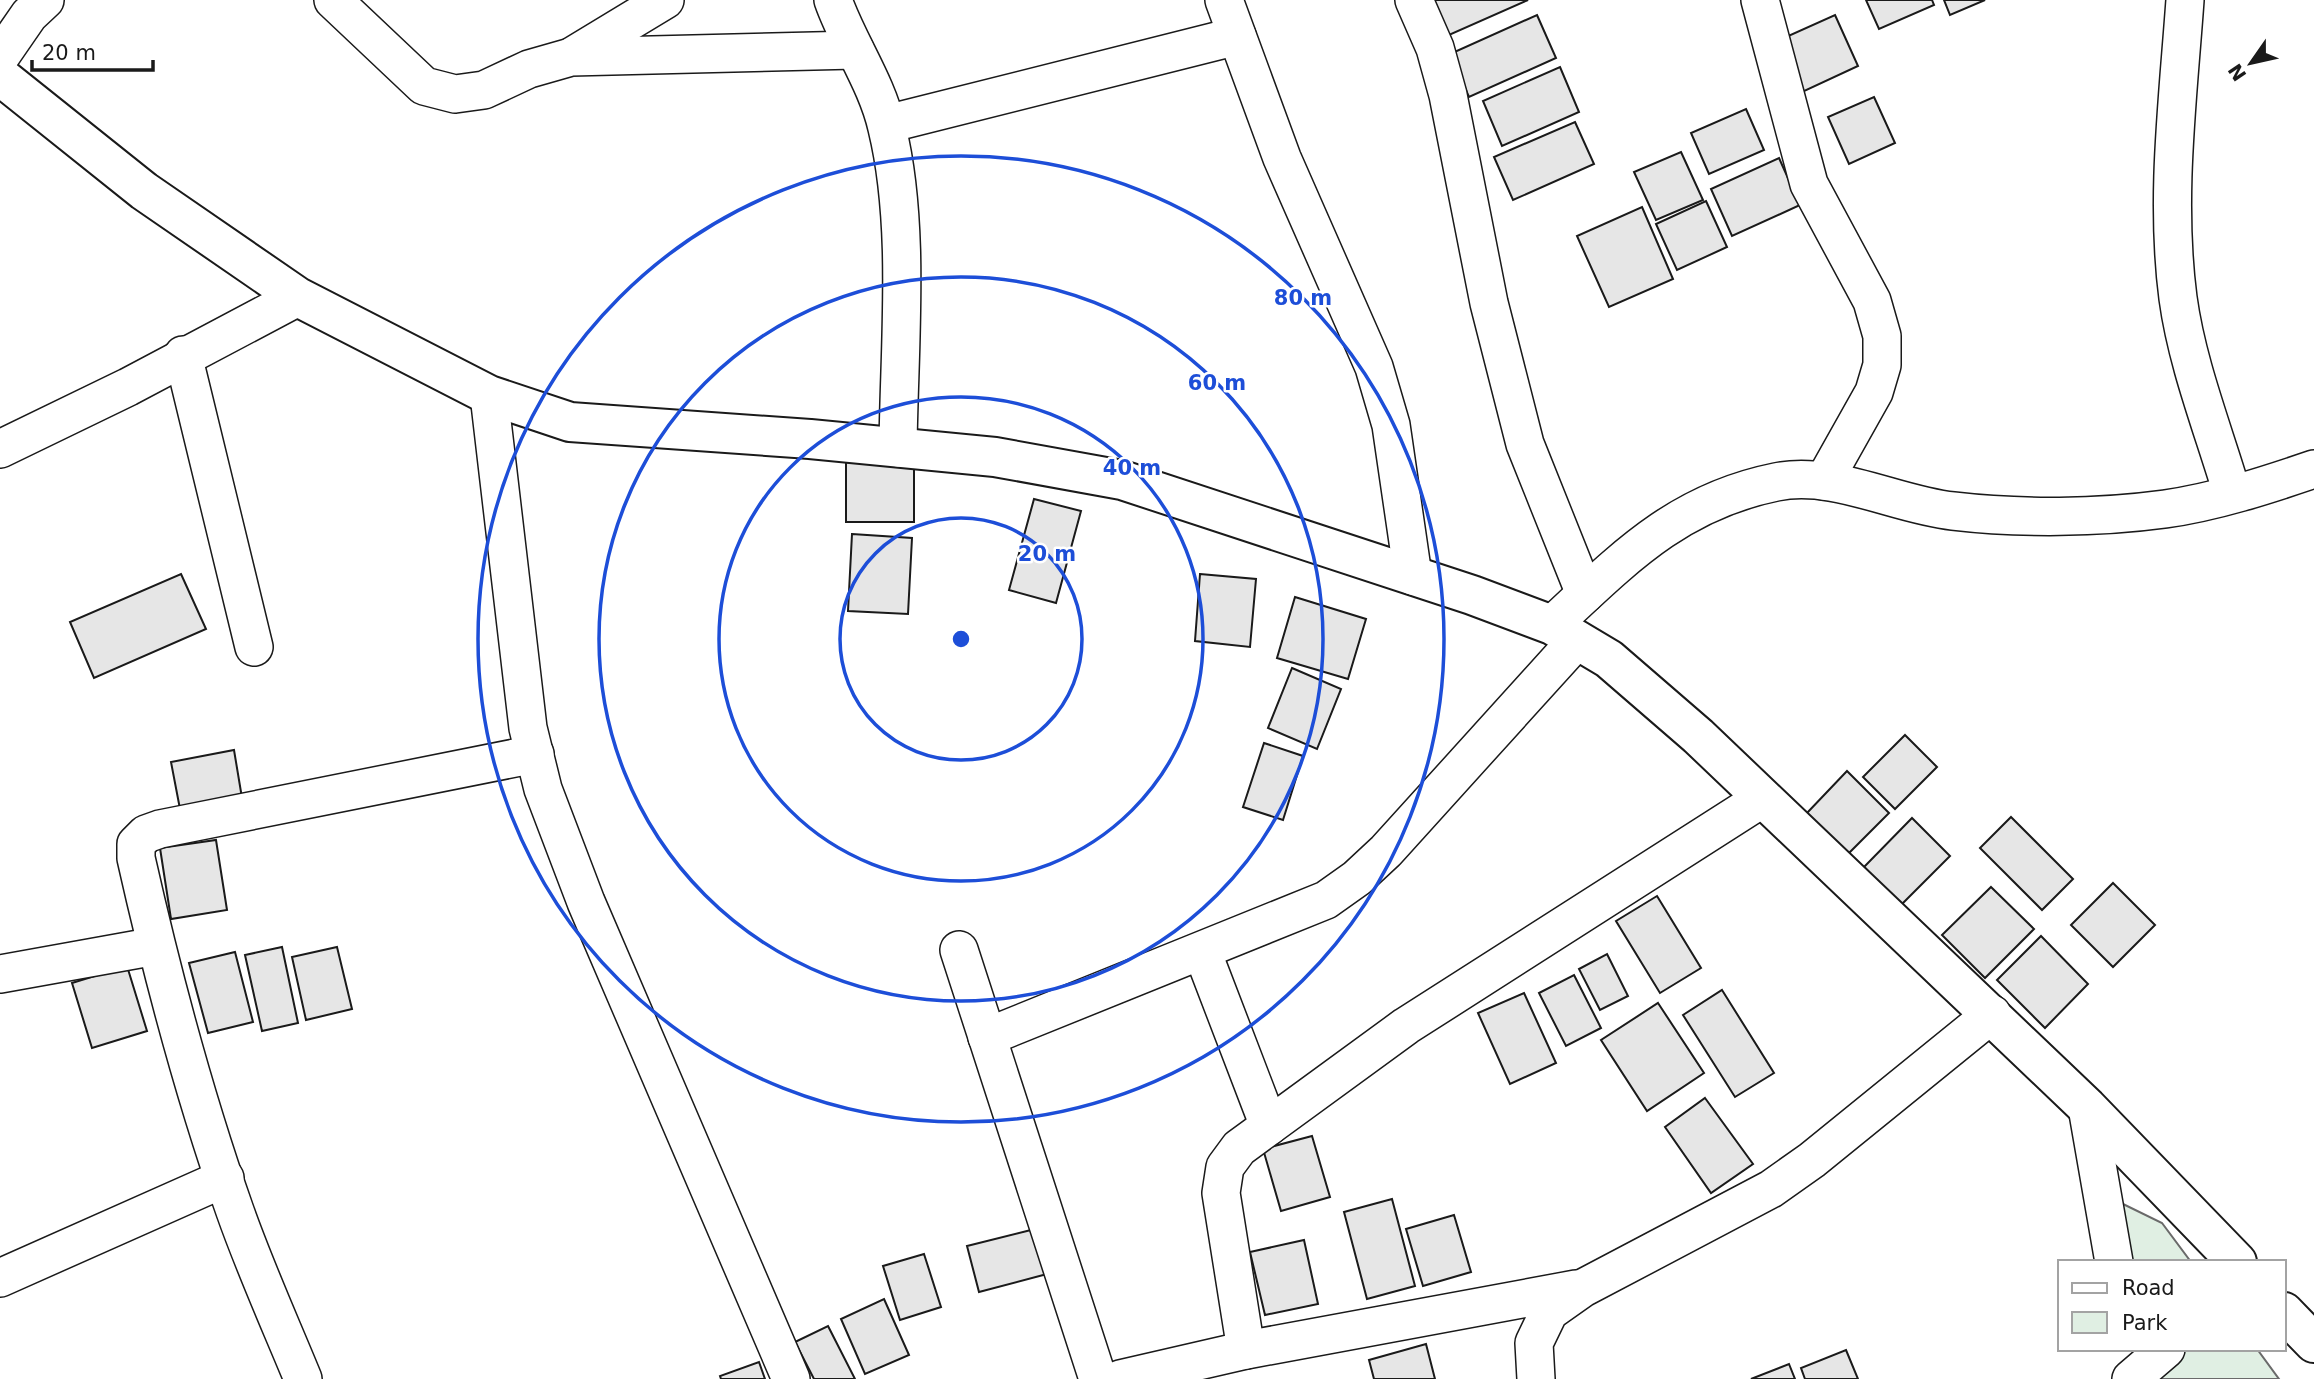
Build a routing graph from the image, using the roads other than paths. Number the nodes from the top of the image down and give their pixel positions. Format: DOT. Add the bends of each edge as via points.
graph roads {
  1 [pos="45,0"];
  2 [pos="333,0"];
  3 [pos="664,0"];
  4 [pos="833,0"];
  5 [pos="1224,0"];
  6 [pos="1414,0"];
  7 [pos="1760,0"];
  8 [pos="2185,0"];
  9 [pos="1237,37"];
  10 [pos="855,50"];
  11 [pos="570,57"];
  12 [pos="4,81"];
  13 [pos="887,124"];
  14 [pos="298,297"];
  15 [pos="183,355"];
  16 [pos="489,395"];
  17 [pos="898,448"];
  18 [pos="0,449"];
  19 [pos="2314,469"];
  20 [pos="1824,481"];
  21 [pos="2232,493"];
  22 [pos="1413,576"];
  23 [pos="1585,594"];
  24 [pos="1564,633"];
  25 [pos="254,648"];
  26 [pos="535,754"];
  27 [pos="1763,798"];
  28 [pos="156,946"];
  29 [pos="959,950"];
  30 [pos="1202,951"];
  31 [pos="0,974"];
  32 [pos="1992,1014"];
  33 [pos="987,1037"];
  34 [pos="2087,1107"];
  35 [pos="1269,1126"];
  36 [pos="225,1178"];
  37 [pos="2114,1260"];
  38 [pos="2235,1260"];
  39 [pos="0,1278"];
  40 [pos="1583,1287"];
  41 [pos="1246,1350"];
  42 [pos="2129,1351"];
  43 [pos="2164,1351"];
  44 [pos="303,1379"];
  45 [pos="791,1379"];
  46 [pos="1098,1379"];
  47 [pos="1121,1379"];
  48 [pos="1536,1379"];
  49 [pos="2130,1379"];
  1 -- 12 [label="street" via="29,15"];
  2 -- 11 [label="street" via="424,86 455,94 484,90 528,69"];
  3 -- 11 [label="street"];
  4 -- 10 [label="street"];
  5 -- 9 [label="street"];
  6 -- 23 [label="street" via="1435,48 1448,95 1489,303 1525,444"];
  7 -- 20 [label="street" via="1809,184 1872,301 1882,336 1882,365 1874,391"];
  8 -- 21 [label="street" via="2172,177 2172,243 2178,300 2192,362"];
  9 -- 13 [label="street"];
  9 -- 22 [label="street" via="1282,158 1374,367 1391,425"];
  10 -- 11 [label="street"];
  10 -- 13 [label="street"];
  12 -- 14 [label="street" via="144,191"];
  13 -- 17 [label="street" via="899,219"];
  14 -- 15 [label="street"];
  14 -- 16 [label="street"];
  15 -- 18 [label="street"];
  15 -- 25 [label="street"];
  16 -- 17 [label="street" via="570,422"];
  16 -- 26 [label="street" via="528,728"];
  17 -- 22 [label="street" via="995,457 1122,480"];
  19 -- 21 [label="street"];
  20 -- 21 [label="street" via="1953,511 2028,514 2167,509"];
  20 -- 23 [label="street" via="1779,481 1730,494 1680,516"];
  22 -- 24 [label="street"];
  23 -- 24 [label="street"];
  24 -- 27 [label="street" via="1619,668"];
  24 -- 30 [label="street" via="1386,850 1357,878 1326,900"];
  26 -- 28 [label="street" via="146,834 136,844 136,858"];
  26 -- 45 [label="street" via="562,846"];
  27 -- 32 [label="street"];
  27 -- 35 [label="street" via="1406,1026"];
  28 -- 31 [label="street"];
  28 -- 36 [label="street" via="184,1054"];
  29 -- 33 [label="street"];
  30 -- 33 [label="street"];
  30 -- 35 [label="street"];
  32 -- 34 [label="street"];
  32 -- 40 [label="street" via="1771,1189"];
  33 -- 46 [label="street"];
  34 -- 37 [label="street"];
  34 -- 38 [label="street"];
  35 -- 41 [label="street" via="1239,1148 1225,1167 1221,1194"];
  36 -- 39 [label="street"];
  36 -- 44 [label="street"];
  40 -- 41 [label="street"];
  40 -- 48 [label="street" via="1549,1312 1534,1343"];
  41 -- 47 [label="street"];
  42 -- 49 [label="street"];
  43 -- 49 [label="street"];
}
